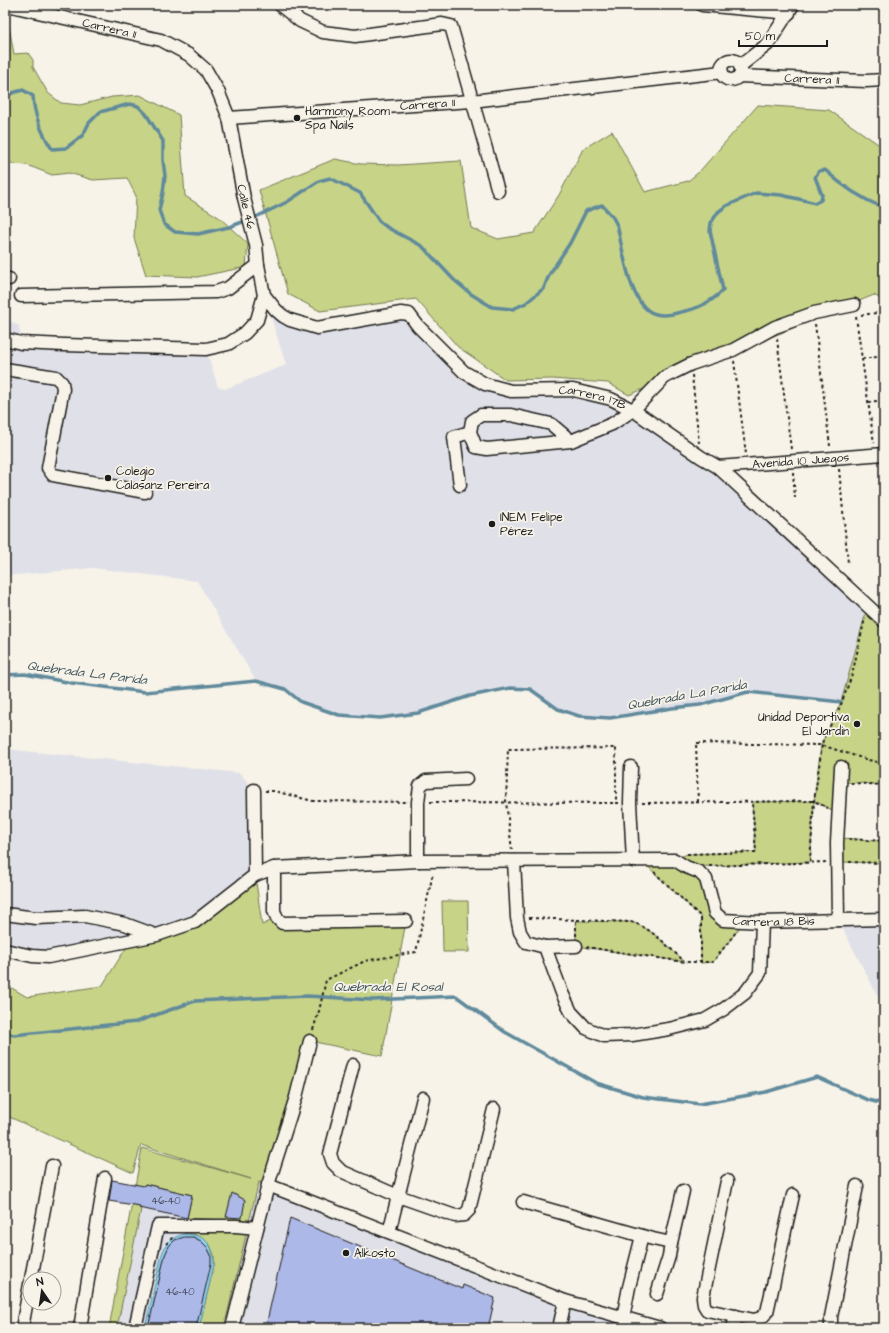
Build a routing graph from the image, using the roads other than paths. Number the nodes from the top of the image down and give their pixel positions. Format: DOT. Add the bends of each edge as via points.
graph roads {
  1 [pos="7,5"];
  2 [pos="280,5"];
  3 [pos="702,5"];
  4 [pos="791,9"];
  5 [pos="740,71"];
  6 [pos="884,80"];
  7 [pos="472,101"];
  8 [pos="228,118"];
  9 [pos="498,191"];
  10 [pos="258,265"];
  11 [pos="264,295"];
  12 [pos="21,296"];
  13 [pos="854,306"];
  14 [pos="5,339"];
  15 [pos="5,369"];
  16 [pos="633,410"];
  17 [pos="470,432"];
  18 [pos="571,441"];
  19 [pos="880,454"];
  20 [pos="718,467"];
  21 [pos="460,485"];
  22 [pos="145,492"];
  23 [pos="884,620"];
  24 [pos="631,767"];
  25 [pos="841,767"];
  26 [pos="466,779"];
  27 [pos="254,790"];
  28 [pos="418,861"];
  29 [pos="514,861"];
  30 [pos="637,861"];
  31 [pos="274,868"];
  32 [pos="255,875"];
  33 [pos="5,914"];
  34 [pos="884,919"];
  35 [pos="838,920"];
  36 [pos="406,921"];
  37 [pos="762,922"];
  38 [pos="157,935"];
  39 [pos="576,946"];
  40 [pos="545,948"];
  41 [pos="5,950"];
  42 [pos="310,1041"];
  43 [pos="353,1065"];
  44 [pos="423,1098"];
  45 [pos="494,1109"];
  46 [pos="52,1166"];
  47 [pos="105,1178"];
  48 [pos="727,1182"];
  49 [pos="268,1185"];
  50 [pos="857,1186"];
  51 [pos="683,1191"];
  52 [pos="793,1195"];
  53 [pos="398,1196"];
  54 [pos="523,1202"];
  55 [pos="257,1228"];
  56 [pos="389,1232"];
  57 [pos="642,1236"];
  58 [pos="671,1243"];
  59 [pos="32,1271"];
  60 [pos="657,1294"];
  61 [pos="565,1301"];
  62 [pos="25,1311"];
  63 [pos="736,1316"];
  64 [pos="623,1318"];
  65 [pos="22,1328"];
  66 [pos="80,1328"];
  67 [pos="135,1328"];
  68 [pos="232,1328"];
  69 [pos="559,1328"];
  70 [pos="660,1328"];
  71 [pos="733,1328"];
  72 [pos="831,1328"];
  1 -- 8 [label="street, Carrera 11" via="161,40 189,55 206,70 218,91"];
  2 -- 7 [label="street" via="300,21 323,32 355,36 442,24 451,26"];
  3 -- 4 [label="street"];
  4 -- 5 [label="street" via="768,44"];
  5 -- 6 [label="street, Carrera 11" via="866,81"];
  5 -- 7 [label="street, Carrera 11" via="734,61 723,64 722,72"];
  7 -- 8 [label="street, Carrera 11"];
  7 -- 9 [label="street"];
  8 -- 10 [label="street, Calle 46" via="256,245"];
  10 -- 11 [label="street, Calle 46"];
  10 -- 12 [label="street" via="228,288 216,292"];
  11 -- 14 [label="street" via="257,320 245,333 228,344 206,349 64,345"];
  11 -- 16 [label="street, Carrera 17B" via="283,316 317,328 401,313 409,314 464,372 485,384 511,391 573,390 611,399"];
  13 -- 16 [label="street" via="814,313 775,328 733,350 691,364 665,377"];
  15 -- 22 [label="street" via="56,377 62,383 48,468 53,475"];
  16 -- 18 [label="street" via="612,424"];
  16 -- 20 [label="street, Carrera 17B"];
  17 -- 18 [label="street" via="476,446 487,449"];
  17 -- 18 [label="street" via="472,421 481,415 511,415 552,424"];
  17 -- 21 [label="street" via="454,437"];
  19 -- 20 [label="street, Avenida 10 Juegos"];
  20 -- 23 [label="street, Carrera 17B"];
  24 -- 30 [label="street" via="630,803"];
  25 -- 35 [label="street" via="836,849"];
  26 -- 28 [label="street" via="426,781 420,786"];
  27 -- 32 [label="street"];
  28 -- 29 [label="street"];
  28 -- 31 [label="street"];
  29 -- 30 [label="street"];
  29 -- 40 [label="street" via="520,932 526,942"];
  30 -- 37 [label="street, Carrera 18 Bis" via="675,860 699,872 706,879 715,913 723,920"];
  31 -- 32 [label="street"];
  31 -- 36 [label="street" via="274,911 282,923"];
  32 -- 38 [label="street" via="196,922"];
  33 -- 38 [label="street" via="36,918 85,916 125,924"];
  34 -- 35 [label="street, Carrera 18 Bis"];
  35 -- 37 [label="street, Carrera 18 Bis"];
  37 -- 40 [label="street" via="760,973 745,993 705,1020 632,1036 604,1036 586,1028 571,1012"];
  38 -- 41 [label="street" via="48,957"];
  39 -- 40 [label="street"];
  42 -- 49 [label="street" via="296,1097"];
  43 -- 53 [label="street" via="330,1154 333,1163 341,1171"];
  44 -- 53 [label="street"];
  45 -- 53 [label="street" via="469,1210 464,1215 456,1216"];
  46 -- 59 [label="street"];
  47 -- 66 [label="street"];
  48 -- 63 [label="street" via="703,1297 708,1310"];
  49 -- 55 [label="street"];
  49 -- 56 [label="street"];
  50 -- 72 [label="street"];
  51 -- 58 [label="street"];
  52 -- 63 [label="street" via="767,1312 754,1320"];
  53 -- 56 [label="street"];
  54 -- 57 [label="street"];
  55 -- 67 [label="street" via="158,1226"];
  55 -- 68 [label="street"];
  56 -- 61 [label="street"];
  57 -- 58 [label="street"];
  57 -- 64 [label="street" via="628,1287"];
  58 -- 60 [label="street"];
  61 -- 64 [label="street"];
  61 -- 69 [label="street"];
  62 -- 65 [label="street"];
  63 -- 71 [label="street"];
  64 -- 70 [label="street"];
}
